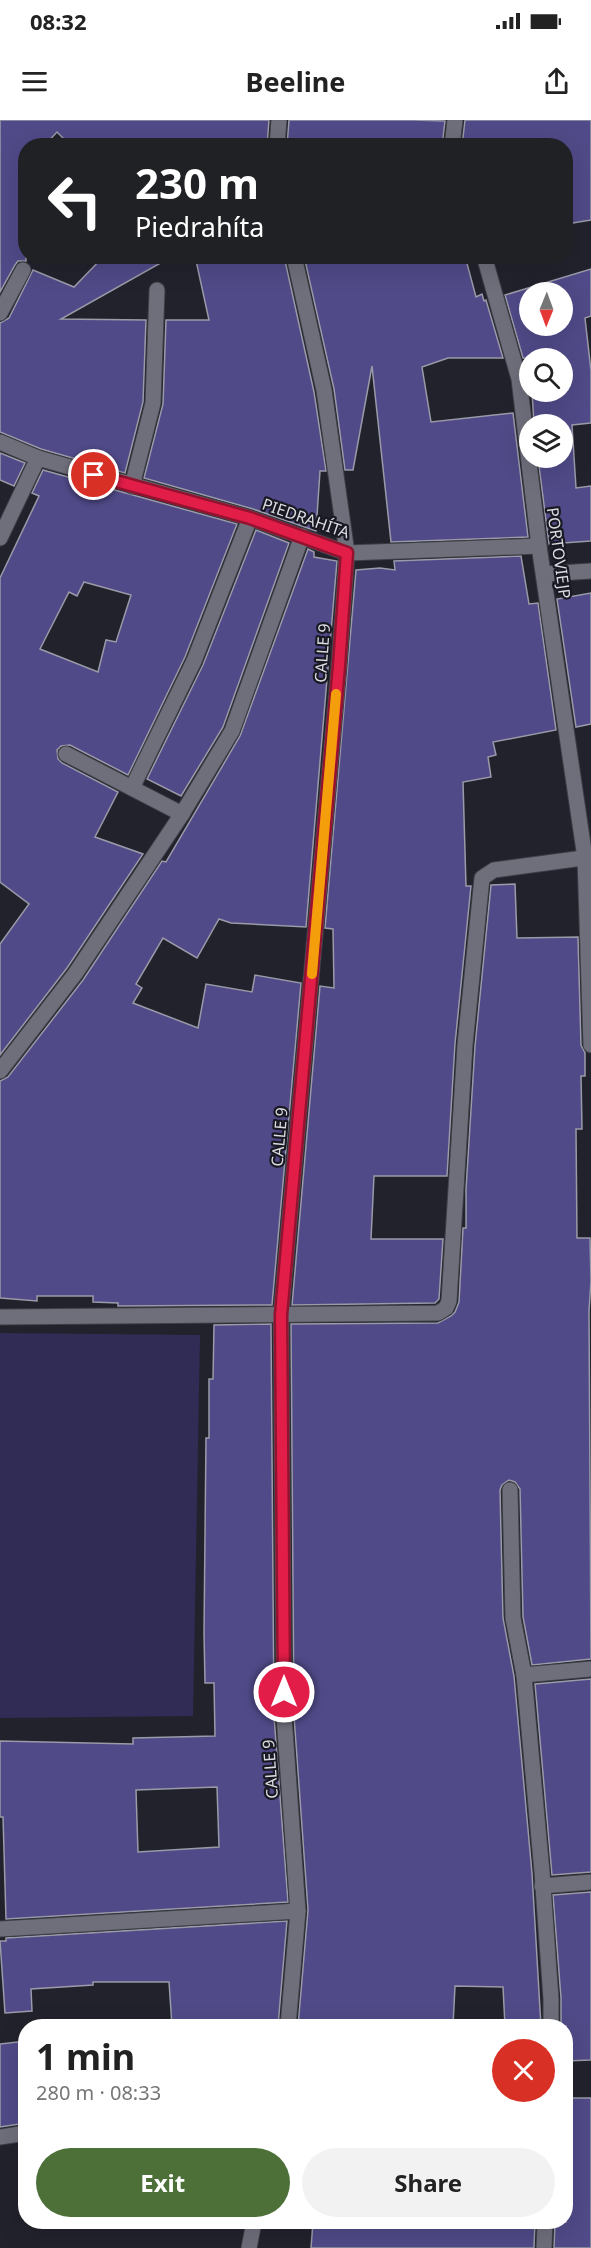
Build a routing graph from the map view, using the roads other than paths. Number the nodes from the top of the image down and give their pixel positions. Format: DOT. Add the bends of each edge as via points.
graph roads {
  1 [pos="279,120"];
  2 [pos="455,120"];
  3 [pos="278,138"];
  4 [pos="453,138"];
  5 [pos="296,264"];
  6 [pos="486,264"];
  7 [pos="23,270"];
  8 [pos="158,290"];
  9 [pos="0,313"];
  10 [pos="0,442"];
  11 [pos="38,458"];
  12 [pos="132,486"];
  13 [pos="250,518"];
  14 [pos="302,536"];
  15 [pos="0,538"];
  16 [pos="539,546"];
  17 [pos="347,553"];
  18 [pos="591,571"];
  19 [pos="544,574"];
  20 [pos="66,754"];
  21 [pos="132,788"];
  22 [pos="182,814"];
  23 [pos="588,857"];
  24 [pos="591,1045"];
  25 [pos="0,1071"];
  26 [pos="281,1315"];
  27 [pos="0,1317"];
  28 [pos="510,1490"];
  29 [pos="591,1669"];
  30 [pos="524,1675"];
  31 [pos="591,1882"];
  32 [pos="542,1886"];
  33 [pos="298,1911"];
  34 [pos="0,1929"];
  35 [pos="289,2019"];
  36 [pos="551,2019"];
  37 [pos="18,2134"];
  38 [pos="0,2136"];
  39 [pos="253,2229"];
  40 [pos="545,2229"];
  41 [pos="249,2248"];
  42 [pos="544,2248"];
  1 -- 3 [label="street"];
  2 -- 4 [label="street"];
  5 -- 17 [label="street, CALLE 9" via="324,390"];
  6 -- 16 [label="street, PORTOVIEJP" via="519,379"];
  7 -- 9 [label="street"];
  8 -- 12 [label="street" via="153,403"];
  10 -- 11 [label="street, PIEDRAHÍTA"];
  11 -- 12 [label="street, PIEDRAHÍTA"];
  11 -- 15 [label="street"];
  12 -- 13 [label="street, PIEDRAHÍTA"];
  13 -- 14 [label="street, PIEDRAHÍTA"];
  13 -- 21 [label="street" via="194,661"];
  14 -- 17 [label="street, PIEDRAHÍTA"];
  14 -- 22 [label="street" via="232,731"];
  16 -- 17 [label="street, PIEDRAHÍTA"];
  16 -- 19 [label="street, PORTOVIEJP"];
  17 -- 26 [label="street, CALLE 9"];
  18 -- 19 [label="street"];
  19 -- 23 [label="street, PORTOVIEJP"];
  20 -- 21 [label="street"];
  21 -- 22 [label="street"];
  22 -- 25 [label="street" via="75,974"];
  23 -- 24 [label="street, PORTOVIEJP"];
  23 -- 26 [label="street" via="494,870 482,878 465,1045 446,1308 438,1313"];
  26 -- 27 [label="street"];
  26 -- 33 [label="street, CALLE 9" via="284,1716"];
  28 -- 30 [label="street" via="513,1618"];
  29 -- 30 [label="street"];
  30 -- 32 [label="street"];
  31 -- 32 [label="street"];
  32 -- 36 [label="street"];
  33 -- 34 [label="street"];
  33 -- 35 [label="street, CALLE 9"];
  37 -- 38 [label="street"];
  39 -- 41 [label="street"];
  40 -- 42 [label="street"];
}
